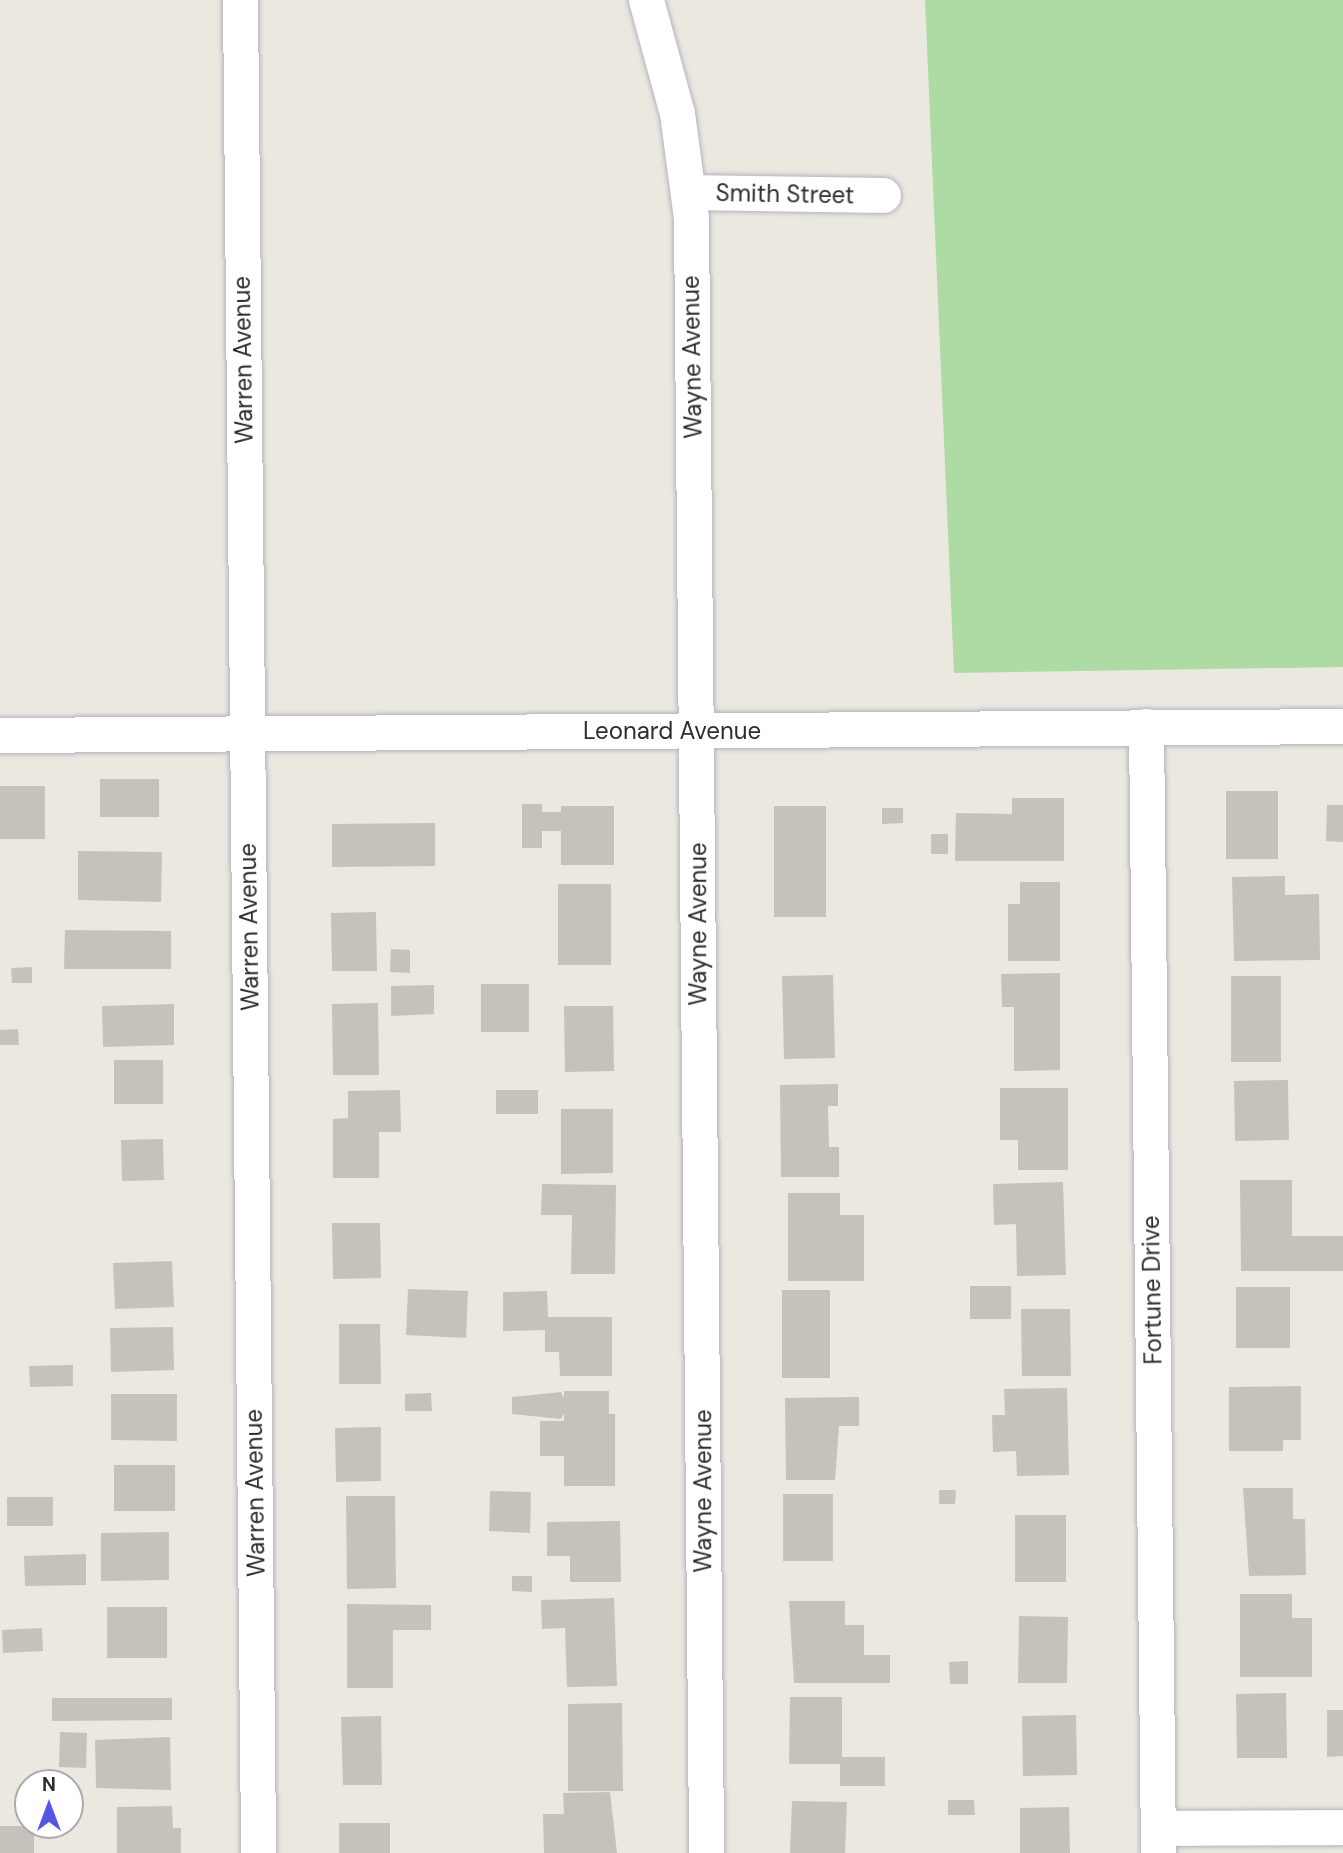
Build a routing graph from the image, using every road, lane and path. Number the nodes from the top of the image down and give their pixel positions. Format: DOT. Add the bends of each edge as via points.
graph roads {
  1 [pos="240,0"];
  2 [pos="646,0"];
  3 [pos="688,192"];
  4 [pos="883,195"];
  5 [pos="1146,726"];
  6 [pos="1343,726"];
  7 [pos="696,730"];
  8 [pos="247,733"];
  9 [pos="0,735"];
  10 [pos="1343,1827"];
  11 [pos="1158,1841"];
  12 [pos="258,1853"];
  13 [pos="706,1853"];
  1 -- 8 [label="street, Warren Avenue"];
  2 -- 3 [label="street, Wayne Avenue" via="677,113"];
  3 -- 4 [label="street, Smith Street"];
  3 -- 7 [label="street, Wayne Avenue"];
  5 -- 6 [label="street, Leonard Avenue"];
  5 -- 7 [label="street, Leonard Avenue"];
  5 -- 11 [label="street, Fortune Drive"];
  7 -- 8 [label="street, Leonard Avenue"];
  7 -- 13 [label="street, Wayne Avenue"];
  8 -- 9 [label="street, Leonard Avenue"];
  8 -- 12 [label="street, Warren Avenue"];
  10 -- 11 [label="street"];
}
